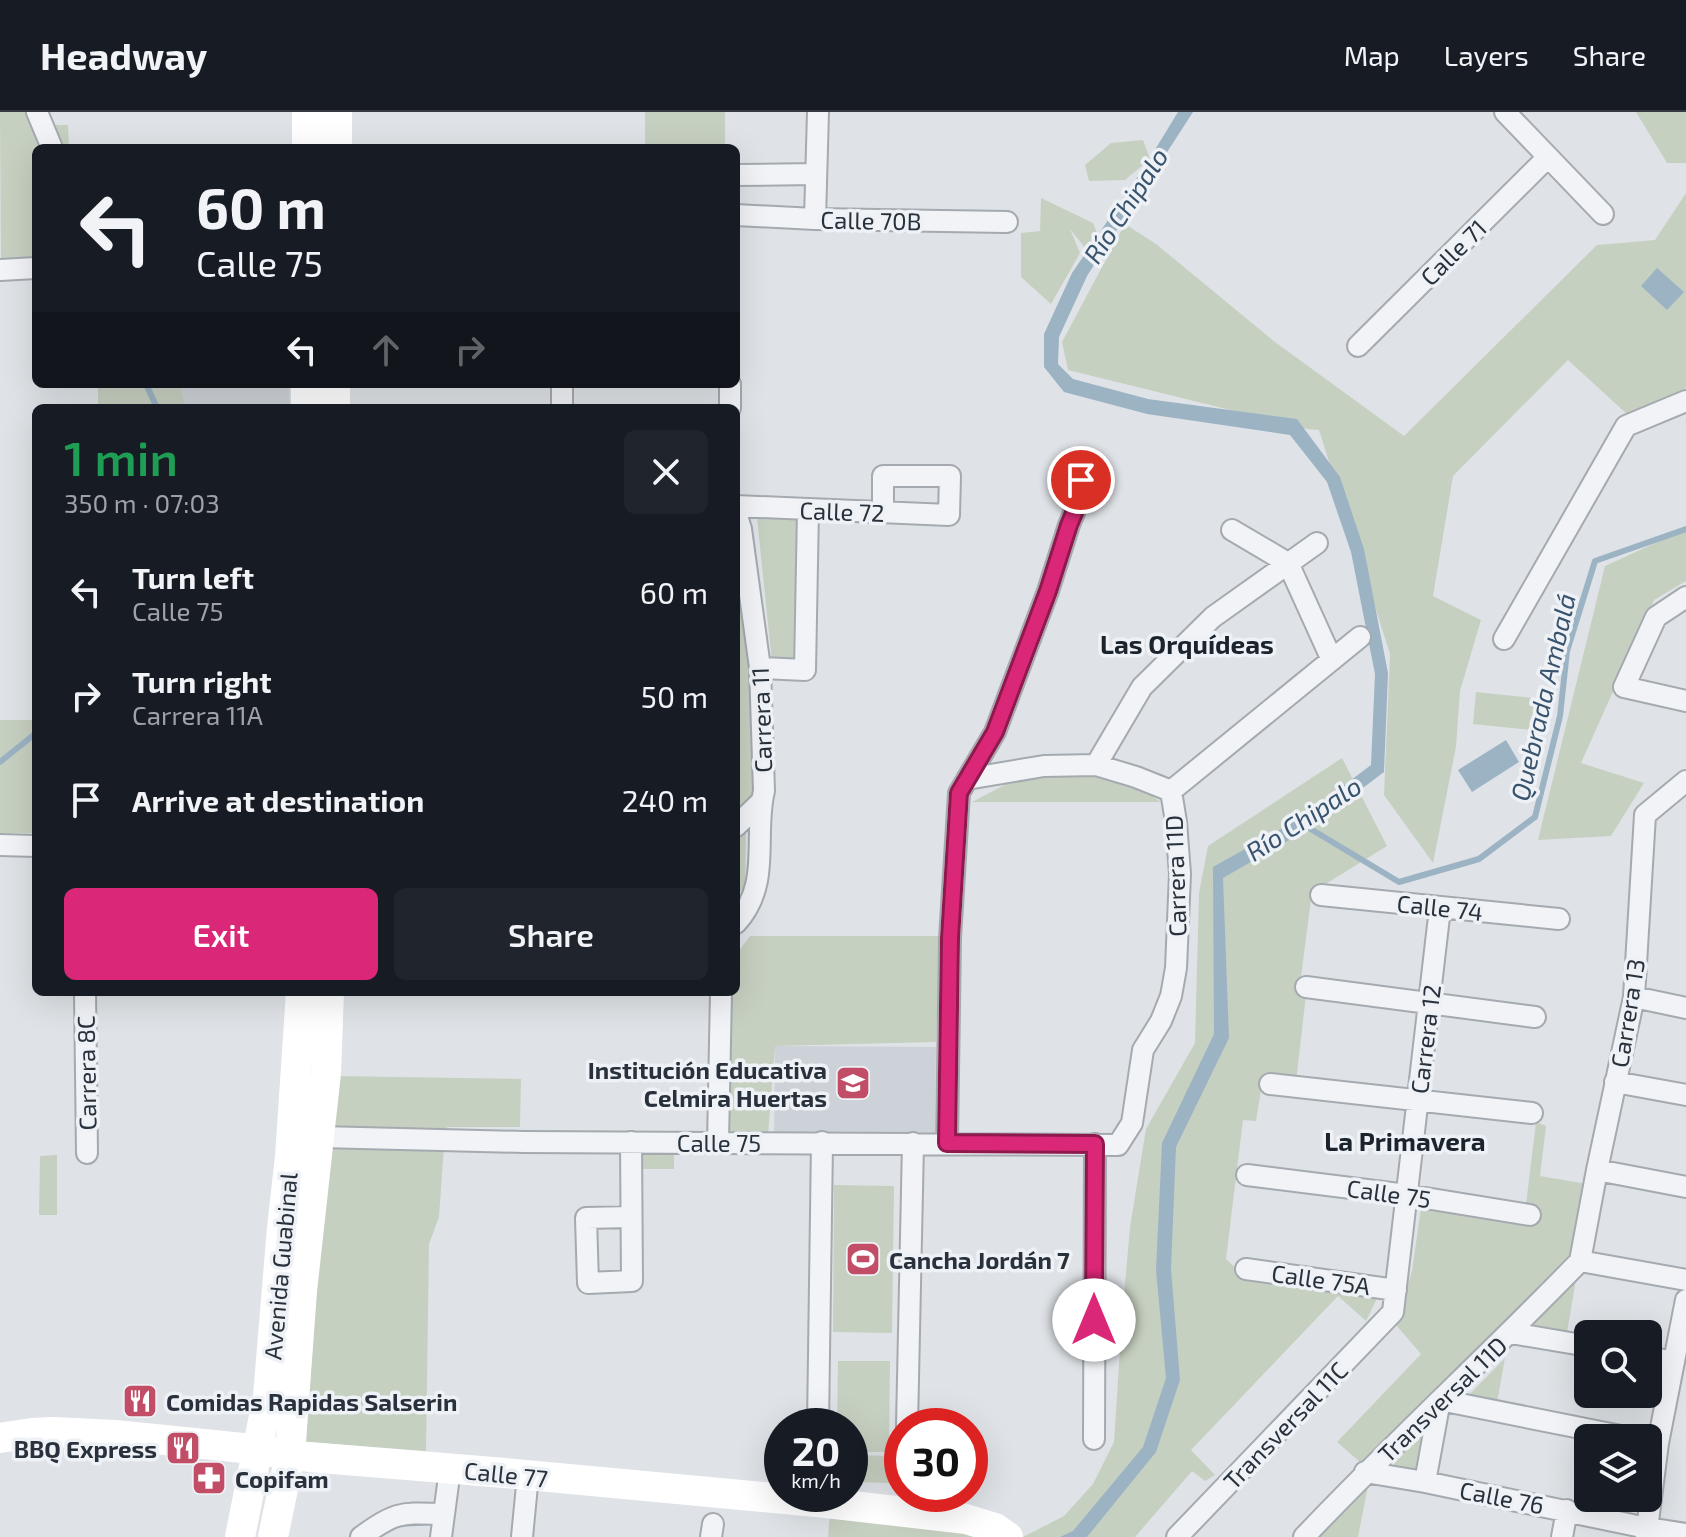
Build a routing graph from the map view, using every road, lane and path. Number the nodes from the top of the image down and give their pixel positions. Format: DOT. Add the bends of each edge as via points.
graph roads {
  1 [pos="37,112"];
  2 [pos="307,112"];
  3 [pos="337,112"];
  4 [pos="818,112"];
  5 [pos="1507,114"];
  6 [pos="50,144"];
  7 [pos="307,144"];
  8 [pos="337,144"];
  9 [pos="1548,157"];
  10 [pos="816,174"];
  11 [pos="740,175"];
  12 [pos="1603,214"];
  13 [pos="740,215"];
  14 [pos="815,219"];
  15 [pos="1007,222"];
  16 [pos="32,268"];
  17 [pos="0,270"];
  18 [pos="0,286"];
  19 [pos="1358,346"];
  20 [pos="1686,401"];
  21 [pos="1083,472"];
  22 [pos="740,506"];
  23 [pos="808,510"];
  24 [pos="883,512"];
  25 [pos="740,526"];
  26 [pos="1232,530"];
  27 [pos="1317,543"];
  28 [pos="1288,563"];
  29 [pos="1686,597"];
  30 [pos="1360,637"];
  31 [pos="1504,639"];
  32 [pos="1332,660"];
  33 [pos="760,668"];
  34 [pos="1686,701"];
  35 [pos="1096,765"];
  36 [pos="967,779"];
  37 [pos="1686,781"];
  38 [pos="1171,791"];
  39 [pos="762,801"];
  40 [pos="740,822"];
  41 [pos="0,845"];
  42 [pos="32,846"];
  43 [pos="1321,895"];
  44 [pos="1440,908"];
  45 [pos="740,919"];
  46 [pos="1559,919"];
  47 [pos="1306,987"];
  48 [pos="85,996"];
  49 [pos="301,996"];
  50 [pos="329,996"];
  51 [pos="721,996"];
  52 [pos="1634,997"];
  53 [pos="1429,1002"];
  54 [pos="1686,1008"];
  55 [pos="1535,1017"];
  56 [pos="1615,1082"];
  57 [pos="1270,1084"];
  58 [pos="1686,1095"];
  59 [pos="1418,1100"];
  60 [pos="1532,1113"];
  61 [pos="320,1137"];
  62 [pos="631,1142"];
  63 [pos="718,1142"];
  64 [pos="822,1142"];
  65 [pos="913,1143"];
  66 [pos="947,1143"];
  67 [pos="1095,1144"];
  68 [pos="1118,1145"];
  69 [pos="87,1153"];
  70 [pos="1597,1170"];
  71 [pos="1247,1175"];
  72 [pos="1686,1187"];
  73 [pos="1407,1195"];
  74 [pos="1530,1215"];
  75 [pos="631,1217"];
  76 [pos="1580,1261"];
  77 [pos="1246,1269"];
  78 [pos="1686,1280"];
  79 [pos="1396,1290"];
  80 [pos="1686,1300"];
  81 [pos="1393,1312"];
  82 [pos="1511,1333"];
  83 [pos="1574,1344"];
  84 [pos="1662,1360"];
  85 [pos="1674,1362"];
  86 [pos="1440,1400"];
  87 [pos="818,1408"];
  88 [pos="907,1408"];
  89 [pos="1658,1424"];
  90 [pos="1574,1427"];
  91 [pos="0,1438"];
  92 [pos="1094,1439"];
  93 [pos="258,1450"];
  94 [pos="290,1455"];
  95 [pos="450,1469"];
  96 [pos="1365,1472"];
  97 [pos="528,1475"];
  98 [pos="1425,1482"];
  99 [pos="764,1494"];
  100 [pos="1567,1510"];
  101 [pos="940,1512"];
  102 [pos="1648,1512"];
  103 [pos="444,1514"];
  104 [pos="1646,1532"];
  105 [pos="1686,1534"];
  106 [pos="240,1537"];
  107 [pos="273,1537"];
  108 [pos="361,1537"];
  109 [pos="441,1537"];
  110 [pos="522,1537"];
  111 [pos="1008,1537"];
  112 [pos="1177,1537"];
  113 [pos="1304,1537"];
  114 [pos="1562,1537"];
  1 -- 6 [label="street"];
  2 -- 7 [label="main road"];
  3 -- 8 [label="main road"];
  4 -- 10 [label="street"];
  5 -- 9 [label="street"];
  9 -- 12 [label="street"];
  9 -- 19 [label="street, Calle 71"];
  10 -- 11 [label="street"];
  10 -- 14 [label="street"];
  13 -- 14 [label="street, Calle 70B"];
  14 -- 15 [label="street, Calle 70B"];
  16 -- 17 [label="street"];
  17 -- 18 [label="street"];
  20 -- 31 [label="street" via="1626,426"];
  21 -- 36 [label="street" via="1079,501 1022,661 995,732"];
  22 -- 23 [label="street, Calle 72"];
  23 -- 24 [label="street, Calle 72"];
  23 -- 33 [label="street" via="805,670"];
  24 -- 24 [label="street, Calle 72" via="883,476 950,476 949,515"];
  25 -- 33 [label="street, Carrera 11"];
  26 -- 28 [label="street"];
  27 -- 28 [label="street"];
  28 -- 32 [label="street"];
  28 -- 35 [label="street" via="1213,617 1142,687"];
  29 -- 34 [label="street" via="1656,617 1624,687"];
  30 -- 32 [label="street, Carrera 11D"];
  32 -- 38 [label="street, Carrera 11D"];
  33 -- 39 [label="street, Carrera 11"];
  35 -- 36 [label="street" via="1044,766"];
  35 -- 38 [label="street"];
  36 -- 66 [label="street" via="959,793 950,938"];
  37 -- 52 [label="street, Carrera 13" via="1645,815"];
  38 -- 68 [label="street, Carrera 11D" via="1180,874 1176,968 1166,1009 1143,1050 1132,1123"];
  39 -- 40 [label="street"];
  39 -- 45 [label="street, Carrera 11" via="756,885"];
  41 -- 42 [label="street"];
  43 -- 44 [label="street, Calle 74"];
  44 -- 46 [label="street, Calle 74"];
  44 -- 53 [label="street, Carrera 12"];
  47 -- 53 [label="street"];
  48 -- 69 [label="street, Carrera 8C"];
  49 -- 93 [label="main road, Avenida Guabinal" via="268,1396"];
  50 -- 61 [label="main road, Avenida Guabinal"];
  51 -- 63 [label="street"];
  52 -- 54 [label="street"];
  52 -- 56 [label="street, Carrera 13"];
  53 -- 55 [label="street"];
  53 -- 59 [label="street, Carrera 12"];
  56 -- 58 [label="street"];
  56 -- 70 [label="street, Carrera 13"];
  57 -- 59 [label="street"];
  59 -- 60 [label="street"];
  59 -- 73 [label="street, Carrera 12"];
  61 -- 62 [label="street, Calle 75"];
  61 -- 94 [label="main road, Avenida Guabinal"];
  62 -- 63 [label="street, Calle 75"];
  62 -- 75 [label="street"];
  63 -- 64 [label="street, Calle 75"];
  64 -- 65 [label="street, Calle 75"];
  64 -- 87 [label="street"];
  65 -- 66 [label="street, Calle 75"];
  65 -- 88 [label="street"];
  66 -- 67 [label="street, Calle 75"];
  67 -- 68 [label="street, Calle 75"];
  67 -- 92 [label="street"];
  70 -- 72 [label="street"];
  70 -- 76 [label="street, Carrera 13"];
  71 -- 73 [label="street, Calle 75"];
  73 -- 74 [label="street, Calle 75"];
  73 -- 79 [label="street, Carrera 12"];
  75 -- 75 [label="street" via="586,1218 588,1283 632,1281"];
  76 -- 78 [label="street"];
  76 -- 82 [label="street, Transversal 11D"];
  77 -- 79 [label="street, Calle 75A"];
  79 -- 81 [label="street, Carrera 12"];
  80 -- 85 [label="street"];
  81 -- 112 [label="street, Transversal 11C"];
  82 -- 83 [label="street"];
  82 -- 86 [label="street, Transversal 11D"];
  84 -- 85 [label="street"];
  85 -- 89 [label="street"];
  86 -- 90 [label="street"];
  86 -- 96 [label="street, Transversal 11D"];
  86 -- 98 [label="street"];
  91 -- 93 [label="main road, Calle 77" via="42,1432 115,1435"];
  93 -- 94 [label="main road, Calle 77"];
  93 -- 106 [label="main road, Avenida Guabinal"];
  94 -- 95 [label="main road, Calle 77"];
  94 -- 107 [label="main road, Avenida Guabinal"];
  95 -- 97 [label="main road, Calle 77"];
  95 -- 103 [label="street"];
  96 -- 98 [label="street, Calle 76"];
  96 -- 113 [label="street, Transversal 11D"];
  97 -- 99 [label="main road, Calle 77"];
  97 -- 110 [label="street"];
  98 -- 100 [label="street, Calle 76"];
  100 -- 104 [label="street, Calle 76"];
  100 -- 114 [label="street"];
  101 -- 111 [label="main road, Calle 77"];
  102 -- 104 [label="street"];
  103 -- 108 [label="street" via="403,1513"];
  103 -- 109 [label="street"];
  104 -- 105 [label="street, Calle 76"];
}
